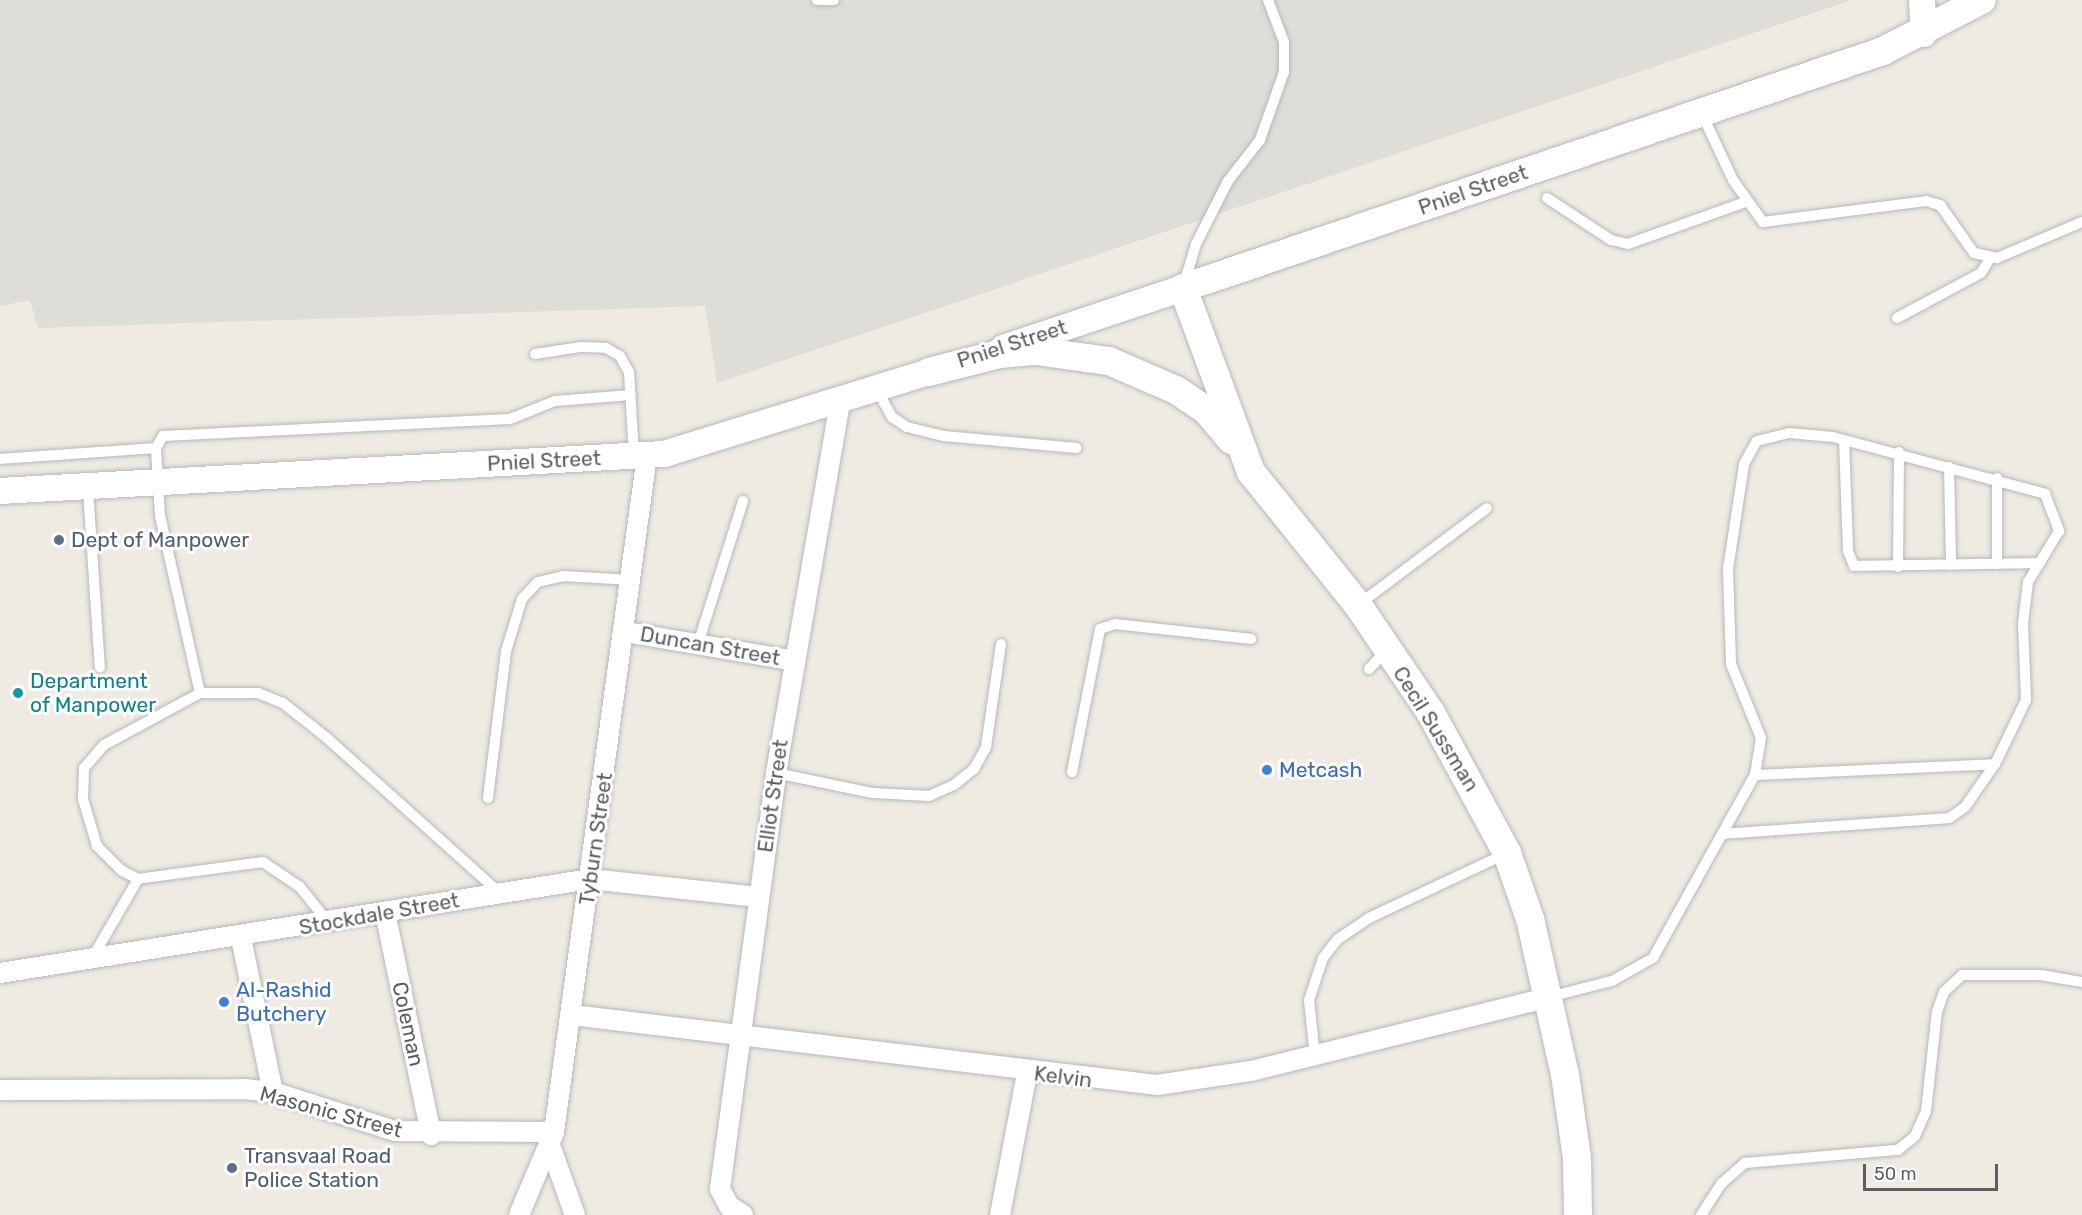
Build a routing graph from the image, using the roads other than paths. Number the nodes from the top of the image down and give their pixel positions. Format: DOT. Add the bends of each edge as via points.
graph roads {
  1 [pos="817,0"];
  2 [pos="834,0"];
  3 [pos="1268,0"];
  4 [pos="1922,0"];
  5 [pos="1982,0"];
  6 [pos="1952,8"];
  7 [pos="1924,34"];
  8 [pos="1702,114"];
  9 [pos="1547,198"];
  10 [pos="1745,202"];
  11 [pos="2082,222"];
  12 [pos="1991,257"];
  13 [pos="1183,288"];
  14 [pos="1897,318"];
  15 [pos="535,354"];
  16 [pos="929,372"];
  17 [pos="877,390"];
  18 [pos="631,395"];
  19 [pos="840,404"];
  20 [pos="1844,440"];
  21 [pos="156,448"];
  22 [pos="1076,448"];
  23 [pos="1899,452"];
  24 [pos="640,456"];
  25 [pos="0,459"];
  26 [pos="1949,467"];
  27 [pos="1251,472"];
  28 [pos="1997,478"];
  29 [pos="157,484"];
  30 [pos="88,489"];
  31 [pos="0,491"];
  32 [pos="743,501"];
  33 [pos="1487,508"];
  34 [pos="2040,563"];
  35 [pos="1997,564"];
  36 [pos="1951,565"];
  37 [pos="1898,567"];
  38 [pos="632,579"];
  39 [pos="1358,605"];
  40 [pos="626,632"];
  41 [pos="1251,639"];
  42 [pos="698,644"];
  43 [pos="1001,644"];
  44 [pos="795,661"];
  45 [pos="100,668"];
  46 [pos="200,693"];
  47 [pos="1995,764"];
  48 [pos="776,772"];
  49 [pos="1072,772"];
  50 [pos="1755,775"];
  51 [pos="488,798"];
  52 [pos="1723,834"];
  53 [pos="1507,853"];
  54 [pos="138,879"];
  55 [pos="590,879"];
  56 [pos="500,894"];
  57 [pos="759,897"];
  58 [pos="385,912"];
  59 [pos="329,922"];
  60 [pos="241,938"];
  61 [pos="91,960"];
  62 [pos="0,973"];
  63 [pos="2082,982"];
  64 [pos="1549,997"];
  65 [pos="572,1015"];
  66 [pos="741,1036"];
  67 [pos="1315,1056"];
  68 [pos="1027,1073"];
  69 [pos="0,1090"];
  70 [pos="273,1092"];
  71 [pos="431,1135"];
  72 [pos="553,1140"];
  73 [pos="519,1215"];
  74 [pos="575,1215"];
  75 [pos="743,1215"];
  76 [pos="1000,1215"];
  77 [pos="1578,1215"];
  78 [pos="1701,1215"];
  1 -- 2 [label="lane"];
  3 -- 13 [label="lane" via="1284,42 1284,72 1260,140 1228,181 1196,244"];
  4 -- 7 [label="street"];
  5 -- 6 [label="main road, Pniel Street"];
  6 -- 7 [label="main road, Pniel Street"];
  7 -- 8 [label="main road, Pniel Street"];
  8 -- 10 [label="lane"];
  8 -- 13 [label="main road, Pniel Street"];
  9 -- 10 [label="lane" via="1611,240 1628,244"];
  10 -- 12 [label="lane" via="1756,217 1774,223 1926,201 1940,205 1974,252"];
  11 -- 12 [label="lane" via="2011,256"];
  12 -- 14 [label="lane" via="1981,273"];
  13 -- 16 [label="street, Pniel Street"];
  13 -- 27 [label="main road, Cecil Sussman"];
  15 -- 18 [label="lane" via="606,348 620,356"];
  16 -- 17 [label="street, Pniel Street"];
  16 -- 27 [label="main road" via="999,354 1036,351 1109,361 1152,377 1207,411"];
  17 -- 19 [label="street, Pniel Street"];
  17 -- 22 [label="lane" via="892,417 907,428 944,436"];
  18 -- 21 [label="lane" via="555,401 510,419 184,431 163,436"];
  18 -- 24 [label="lane"];
  19 -- 24 [label="street, Pniel Street"];
  19 -- 44 [label="street, Elliot Street"];
  20 -- 23 [label="lane"];
  20 -- 37 [label="lane" via="1849,559 1854,566"];
  20 -- 50 [label="lane" via="1771,434 1757,441 1744,464 1728,569 1731,664 1761,738"];
  21 -- 25 [label="lane"];
  21 -- 29 [label="lane"];
  23 -- 26 [label="lane"];
  23 -- 37 [label="lane"];
  24 -- 29 [label="street, Pniel Street"];
  24 -- 38 [label="street, Tyburn Street"];
  26 -- 28 [label="lane"];
  26 -- 36 [label="lane"];
  27 -- 39 [label="main road, Cecil Sussman"];
  28 -- 34 [label="lane" via="2045,494 2053,503 2059,531"];
  28 -- 35 [label="lane"];
  29 -- 30 [label="street, Pniel Street"];
  29 -- 46 [label="lane" via="170,580"];
  30 -- 31 [label="street, Pniel Street"];
  30 -- 45 [label="lane"];
  32 -- 42 [label="lane"];
  33 -- 39 [label="lane"];
  34 -- 35 [label="lane"];
  34 -- 47 [label="lane" via="2031,573 2024,602 2025,700"];
  35 -- 36 [label="lane"];
  36 -- 37 [label="lane"];
  38 -- 40 [label="street, Tyburn Street"];
  38 -- 51 [label="lane" via="563,576 538,582 522,599 506,651"];
  39 -- 53 [label="main road, Cecil Sussman" via="1378,660 1458,758"];
  40 -- 42 [label="street, Duncan Street"];
  40 -- 55 [label="street, Tyburn Street"];
  41 -- 49 [label="lane" via="1115,624 1100,629"];
  42 -- 44 [label="street, Duncan Street"];
  43 -- 48 [label="lane" via="986,747 974,769 954,785 929,796 873,793"];
  44 -- 48 [label="street, Elliot Street"];
  46 -- 54 [label="lane" via="104,745 84,768 83,799 98,846 122,871"];
  46 -- 56 [label="lane" via="228,689 283,703"];
  47 -- 50 [label="lane"];
  47 -- 52 [label="lane" via="1975,795 1948,818"];
  48 -- 57 [label="street, Elliot Street"];
  50 -- 52 [label="lane"];
  52 -- 64 [label="lane" via="1653,958 1612,981"];
  53 -- 64 [label="main road, Cecil Sussman"];
  53 -- 67 [label="lane" via="1369,918 1338,939 1323,958 1309,1000"];
  54 -- 59 [label="lane" via="263,862 300,887"];
  54 -- 61 [label="lane"];
  55 -- 56 [label="street, Stockdale Street"];
  55 -- 57 [label="street, Stockdale Street"];
  55 -- 65 [label="street, Tyburn Street"];
  56 -- 58 [label="street, Stockdale Street"];
  57 -- 66 [label="street, Elliot Street"];
  58 -- 59 [label="street, Stockdale Street"];
  58 -- 71 [label="street, Coleman"];
  59 -- 60 [label="street, Stockdale Street"];
  60 -- 61 [label="street, Stockdale Street"];
  60 -- 70 [label="street"];
  61 -- 62 [label="street, Stockdale Street"];
  63 -- 78 [label="lane" via="2041,975 1962,975 1944,992 1937,1012 1926,1111 1915,1136 1898,1150 1745,1163 1722,1183"];
  64 -- 67 [label="street, Kelvin"];
  64 -- 77 [label="main road, Cecil Sussman" via="1577,1158"];
  65 -- 66 [label="street, Kelvin"];
  65 -- 72 [label="street, Tyburn Street"];
  66 -- 68 [label="street, Kelvin"];
  66 -- 75 [label="street, Elliot Street" via="720,1190 729,1206"];
  67 -- 68 [label="street, Kelvin" via="1157,1085"];
  68 -- 76 [label="street"];
  69 -- 70 [label="street, Masonic Street"];
  70 -- 71 [label="street, Masonic Street" via="395,1131"];
  71 -- 72 [label="street, Masonic Street"];
  72 -- 73 [label="street, Tyburn Street"];
  72 -- 74 [label="street"];
}
